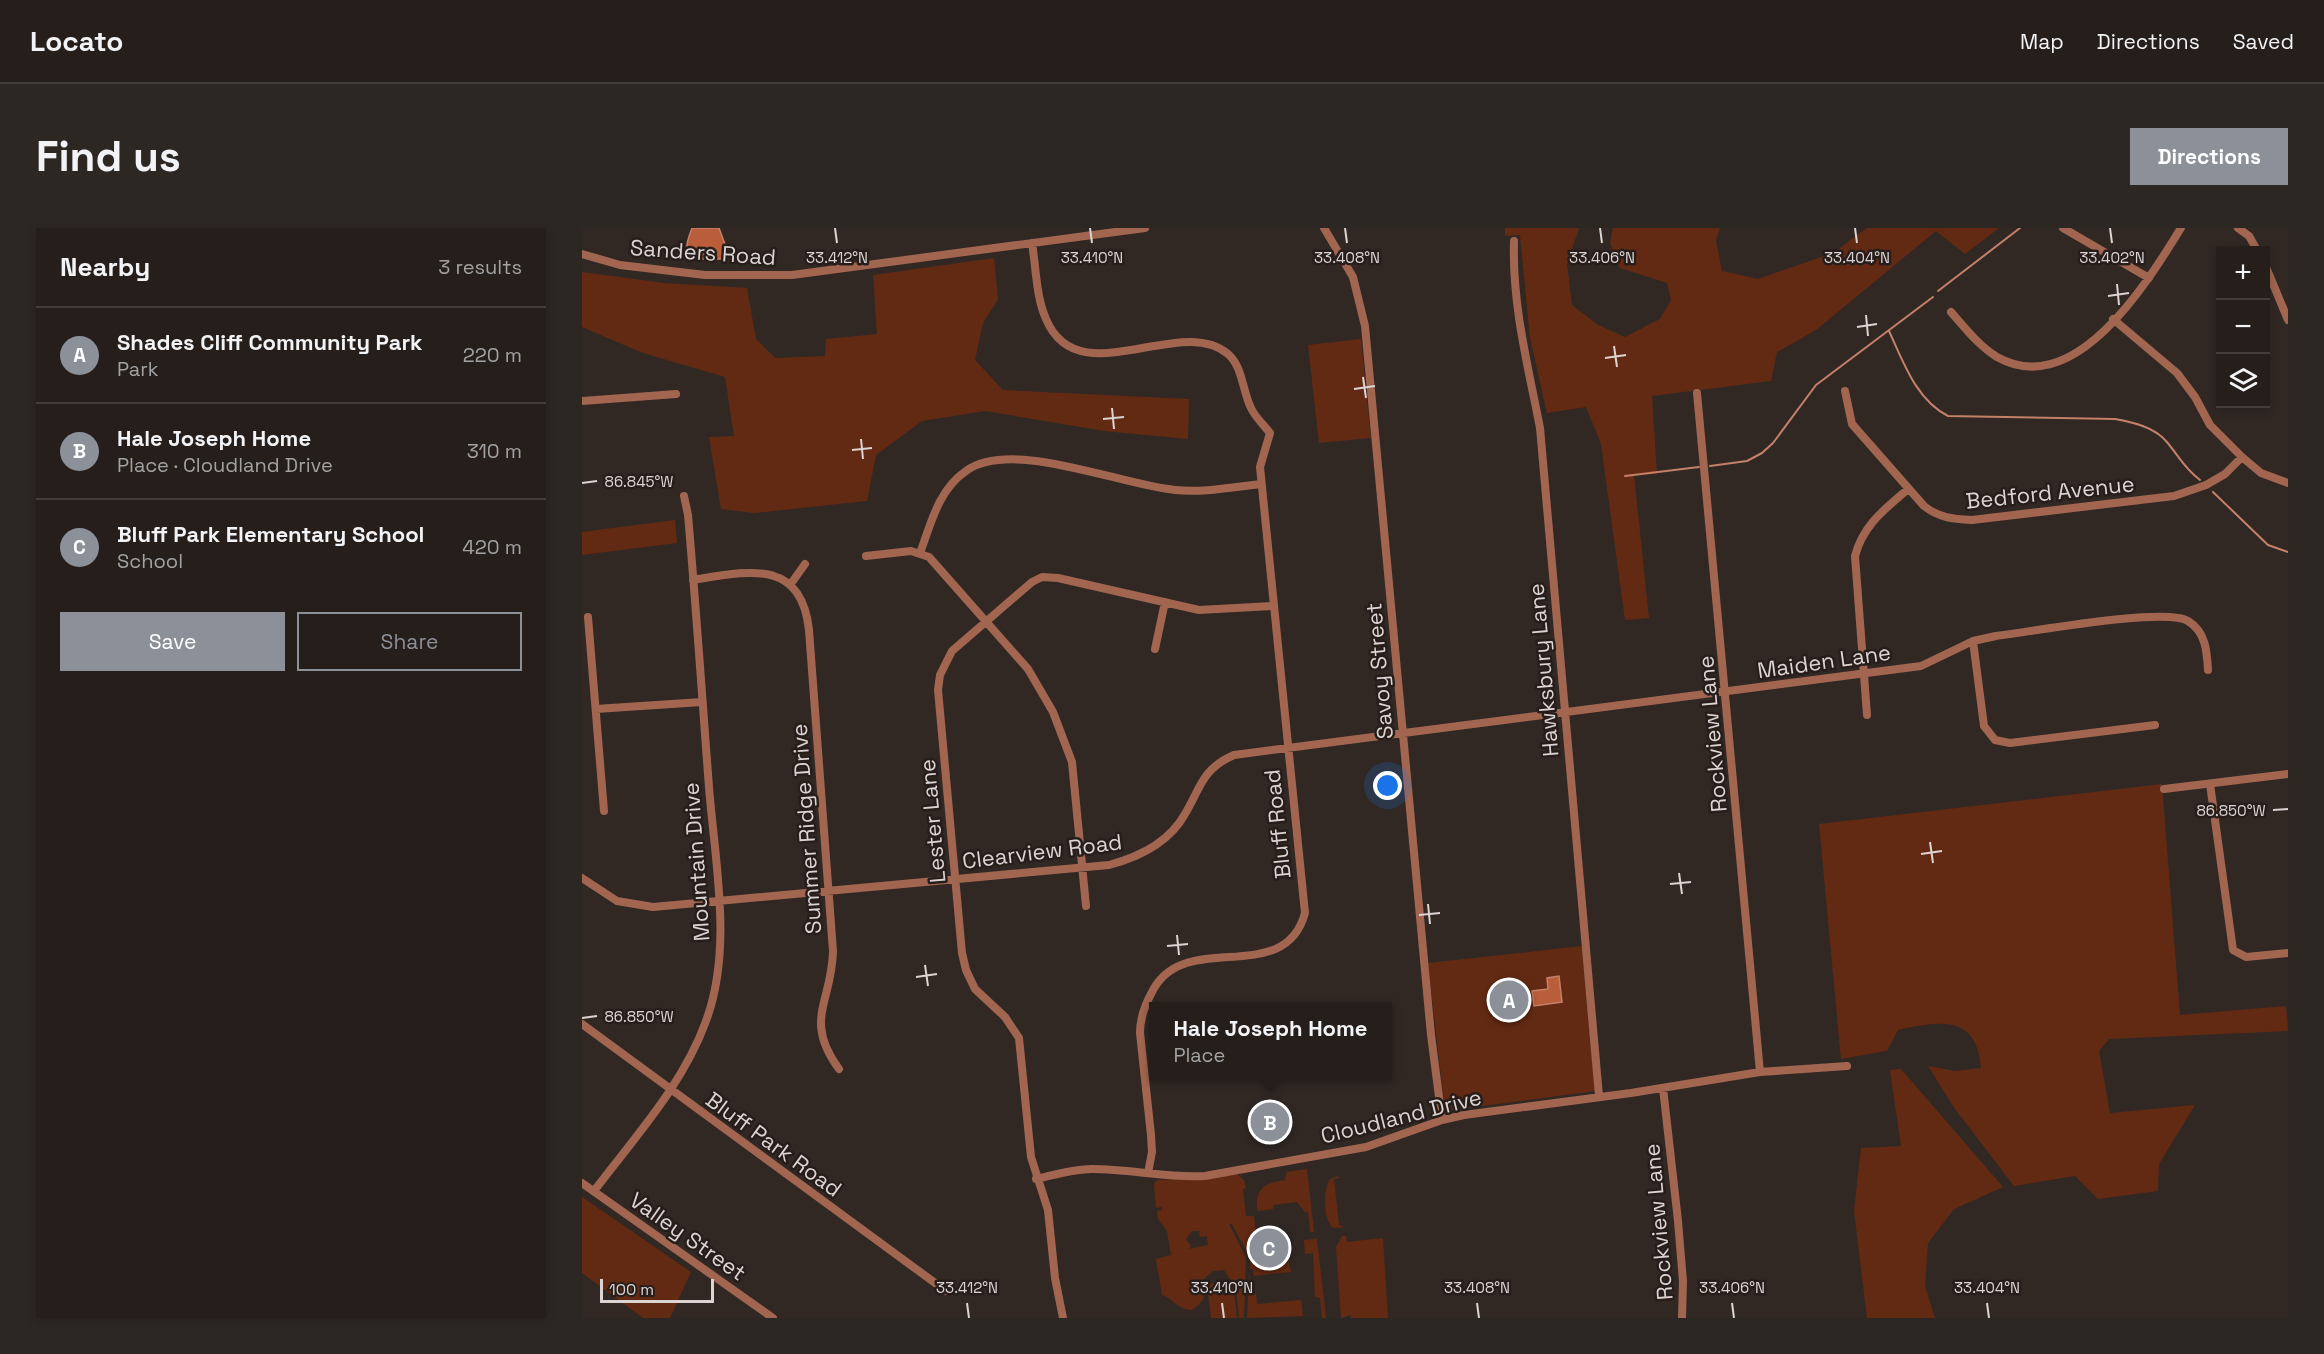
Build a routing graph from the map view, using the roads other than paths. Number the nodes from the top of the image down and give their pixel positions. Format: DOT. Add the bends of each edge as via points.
graph roads {
  1 [pos="1145,228"];
  2 [pos="1324,228"];
  3 [pos="2063,228"];
  4 [pos="2181,228"];
  5 [pos="2238,228"];
  6 [pos="1514,241"];
  7 [pos="1032,243"];
  8 [pos="2255,246"];
  9 [pos="582,254"];
  10 [pos="2149,278"];
  11 [pos="2270,279"];
  12 [pos="1951,312"];
  13 [pos="2113,319"];
  14 [pos="2288,320"];
  15 [pos="1845,391"];
  16 [pos="1697,393"];
  17 [pos="676,394"];
  18 [pos="582,401"];
  19 [pos="2242,457"];
  20 [pos="2288,483"];
  21 [pos="1261,484"];
  22 [pos="1907,490"];
  23 [pos="684,496"];
  24 [pos="920,553"];
  25 [pos="866,556"];
  26 [pos="805,564"];
  27 [pos="693,580"];
  28 [pos="790,585"];
  29 [pos="1165,602"];
  30 [pos="1273,606"];
  31 [pos="588,617"];
  32 [pos="986,621"];
  33 [pos="1973,641"];
  34 [pos="1155,649"];
  35 [pos="2208,670"];
  36 [pos="1863,674"];
  37 [pos="1726,692"];
  38 [pos="702,702"];
  39 [pos="596,709"];
  40 [pos="1564,713"];
  41 [pos="1867,715"];
  42 [pos="2155,725"];
  43 [pos="1403,733"];
  44 [pos="1287,750"];
  45 [pos="2288,774"];
  46 [pos="2210,784"];
  47 [pos="2164,789"];
  48 [pos="604,811"];
  49 [pos="1082,868"];
  50 [pos="582,878"];
  51 [pos="956,880"];
  52 [pos="829,891"];
  53 [pos="718,902"];
  54 [pos="1086,906"];
  55 [pos="2288,953"];
  56 [pos="582,1024"];
  57 [pos="1847,1066"];
  58 [pos="839,1069"];
  59 [pos="1760,1072"];
  60 [pos="1663,1088"];
  61 [pos="670,1089"];
  62 [pos="1599,1096"];
  63 [pos="1442,1120"];
  64 [pos="1148,1173"];
  65 [pos="1036,1179"];
  66 [pos="582,1183"];
  67 [pos="594,1191"];
  68 [pos="946,1291"];
  69 [pos="773,1318"];
  70 [pos="1063,1318"];
  71 [pos="1682,1318"];
  1 -- 7 [label="street, Sanders Road"];
  2 -- 43 [label="street, Savoy Street" via="1347,264 1363,307"];
  3 -- 10 [label="street"];
  4 -- 10 [label="street"];
  5 -- 8 [label="street"];
  6 -- 40 [label="street, Hawksbury Lane" via="1519,324 1540,428"];
  7 -- 9 [label="street, Sanders Road" via="843,270 766,276 638,267"];
  7 -- 21 [label="street, Bluff Road" via="1045,317 1054,335 1066,346 1094,354 1194,342 1229,354 1240,371 1250,407 1270,433 1260,467"];
  10 -- 13 [label="street"];
  11 -- 14 [label="street"];
  12 -- 13 [label="street" via="1987,350 2008,362 2032,367 2071,357 2090,344"];
  13 -- 19 [label="street" via="2177,373 2210,425"];
  15 -- 22 [label="street, Bedford Avenue" via="1852,424"];
  16 -- 37 [label="street, Rockview Lane"];
  17 -- 18 [label="street"];
  19 -- 20 [label="street" via="2261,473"];
  19 -- 22 [label="street, Bedford Avenue" via="2206,485 2174,496 1972,520 1936,515"];
  21 -- 24 [label="street" via="1180,491 1023,459 986,461 966,470 941,498"];
  21 -- 30 [label="street, Bluff Road"];
  22 -- 36 [label="street" via="1871,522 1855,556"];
  23 -- 27 [label="street, Mountain Drive"];
  24 -- 25 [label="street"];
  24 -- 32 [label="street" via="935,562"];
  26 -- 28 [label="street"];
  27 -- 28 [label="street" via="758,571"];
  27 -- 38 [label="street, Mountain Drive"];
  28 -- 52 [label="street, Summer Ridge Drive" via="804,603 807,615"];
  29 -- 30 [label="street, Lester Lane" via="1223,611"];
  29 -- 32 [label="street, Lester Lane" via="1048,576 1032,582"];
  29 -- 34 [label="street"];
  30 -- 44 [label="street, Bluff Road"];
  31 -- 39 [label="street"];
  32 -- 49 [label="street" via="1042,689 1064,737 1071,762"];
  32 -- 51 [label="street, Lester Lane" via="952,651 940,675 938,690"];
  33 -- 35 [label="street, Maiden Lane" via="2170,616 2190,622 2200,633"];
  33 -- 36 [label="street, Maiden Lane" via="1921,666"];
  33 -- 42 [label="street" via="1983,719 1995,740 2010,743"];
  36 -- 37 [label="street, Maiden Lane"];
  36 -- 41 [label="street"];
  37 -- 40 [label="street, Maiden Lane"];
  37 -- 59 [label="street, Rockview Lane"];
  38 -- 39 [label="street"];
  38 -- 53 [label="street, Mountain Drive"];
  39 -- 48 [label="street"];
  40 -- 43 [label="street, Maiden Lane"];
  40 -- 62 [label="street, Hawksbury Lane"];
  43 -- 44 [label="street, Clearview Road"];
  43 -- 63 [label="street, Savoy Street"];
  44 -- 49 [label="street, Clearview Road" via="1224,759 1206,773 1184,817 1162,841 1127,861"];
  44 -- 64 [label="street, Bluff Road" via="1305,912 1301,927 1292,940 1273,952 1187,961 1168,971 1154,988 1140,1020 1152,1152"];
  45 -- 46 [label="street"];
  46 -- 47 [label="street"];
  46 -- 55 [label="street" via="2233,950 2246,957"];
  49 -- 51 [label="street, Clearview Road"];
  49 -- 54 [label="street"];
  50 -- 53 [label="street, Clearview Road" via="610,897 635,906"];
  51 -- 52 [label="street, Clearview Road"];
  51 -- 65 [label="street, Lester Lane" via="966,970 975,989 1005,1017 1019,1038"];
  52 -- 53 [label="street, Clearview Road"];
  52 -- 58 [label="street, Summer Ridge Drive" via="833,964 820,1029 824,1045"];
  53 -- 61 [label="street, Mountain Drive" via="719,960 711,1006 694,1051"];
  56 -- 61 [label="street, Bluff Park Road"];
  57 -- 59 [label="street, Cloudland Drive"];
  59 -- 60 [label="street, Cloudland Drive"];
  60 -- 62 [label="street, Cloudland Drive"];
  60 -- 71 [label="street, Rockview Lane" via="1683,1281"];
  61 -- 67 [label="street, Mountain Drive"];
  61 -- 68 [label="street, Bluff Park Road"];
  62 -- 63 [label="street, Cloudland Drive"];
  63 -- 64 [label="street, Cloudland Drive" via="1366,1147 1205,1176 1179,1178"];
  64 -- 65 [label="street, Cloudland Drive" via="1090,1169"];
  65 -- 70 [label="street, Lester Lane" via="1048,1210"];
  66 -- 67 [label="street, Valley Street"];
  67 -- 69 [label="street, Valley Street"];
}
